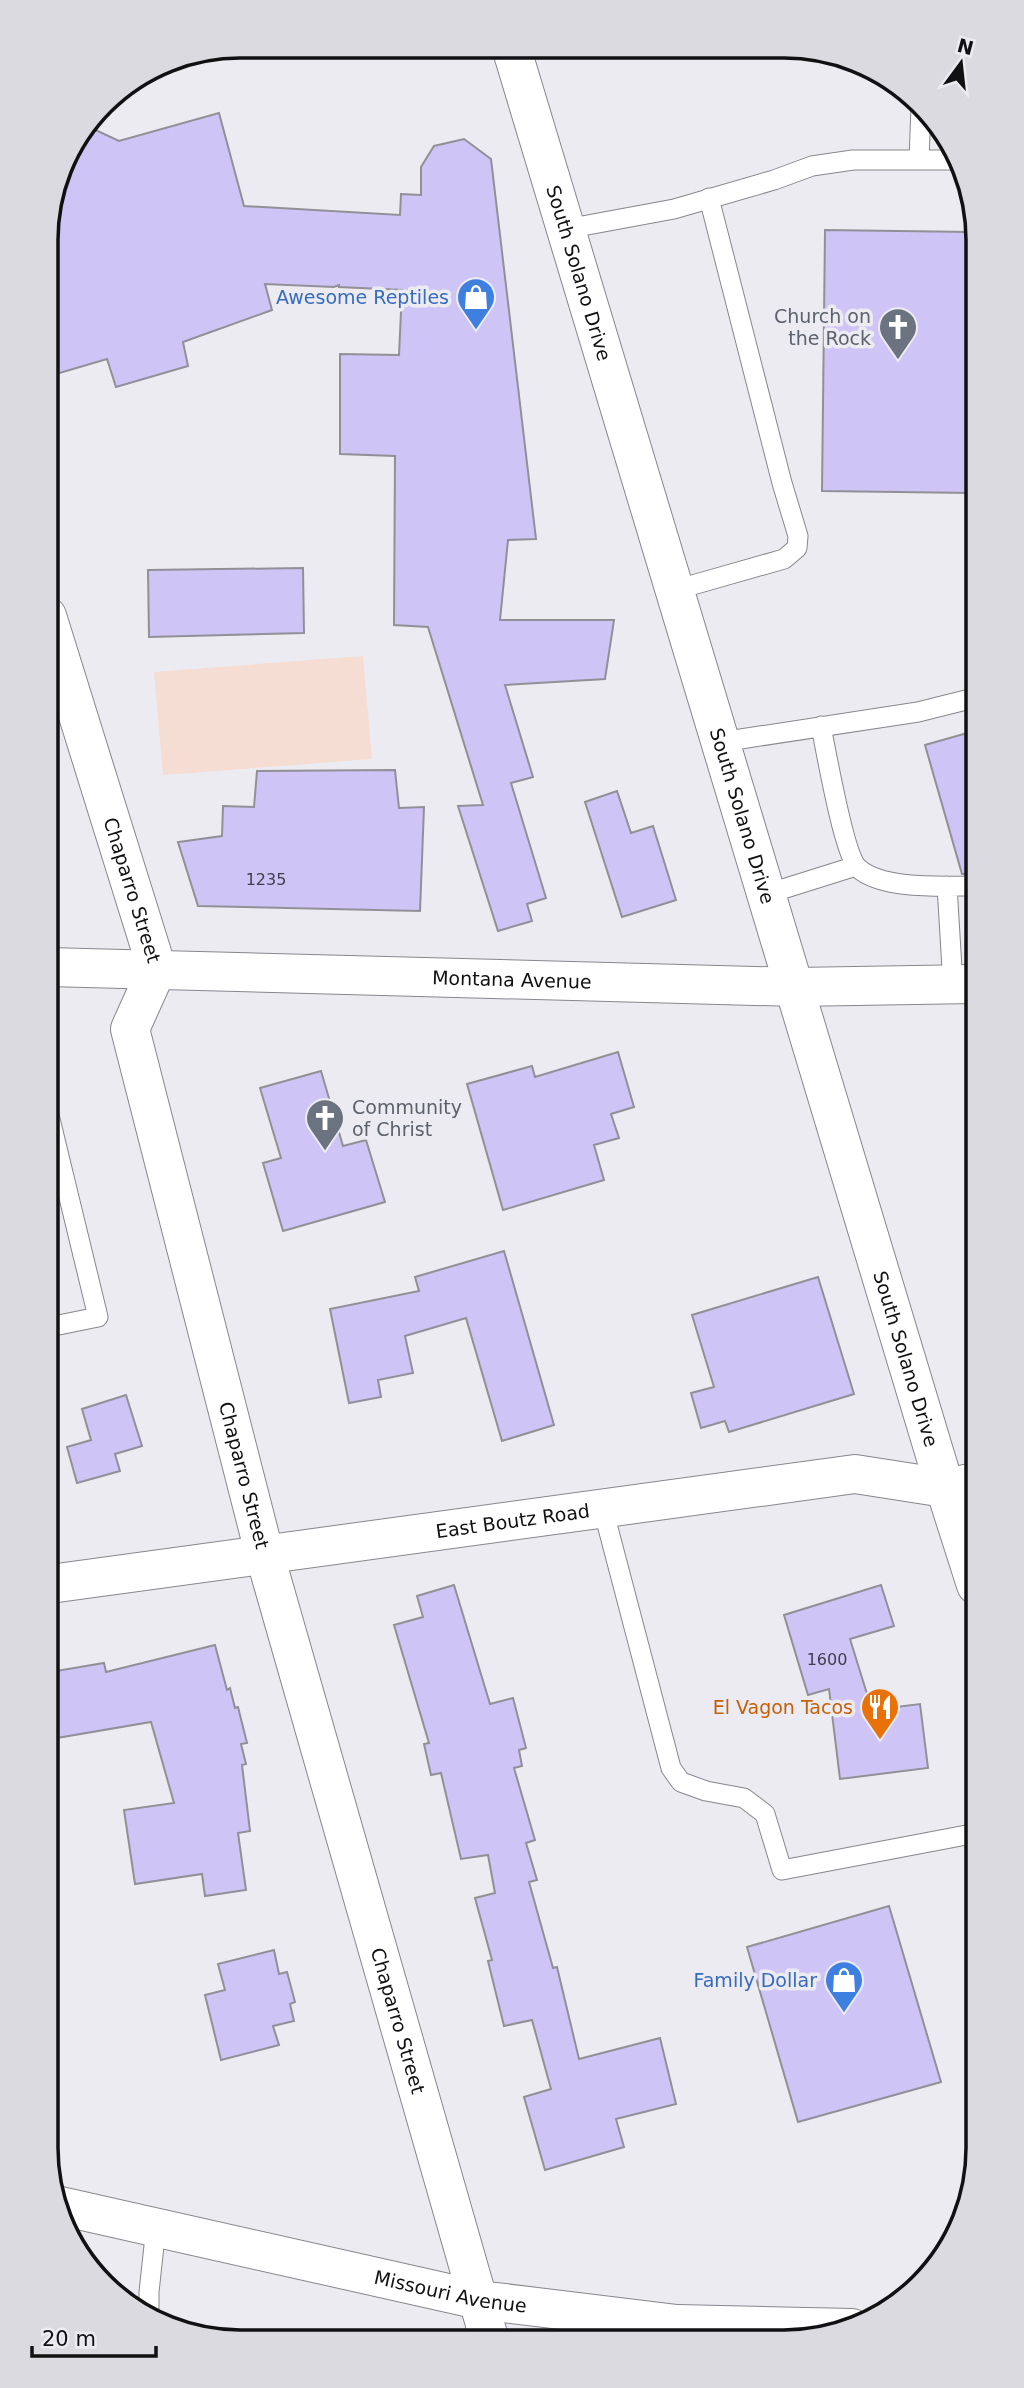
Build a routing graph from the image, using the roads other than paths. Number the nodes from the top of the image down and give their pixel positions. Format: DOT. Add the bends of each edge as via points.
graph roads {
  1 [pos="514,58"];
  2 [pos="921,119"];
  3 [pos="919,160"];
  4 [pos="947,160"];
  5 [pos="709,198"];
  6 [pos="566,229"];
  7 [pos="675,590"];
  8 [pos="58,651"];
  9 [pos="966,700"];
  10 [pos="821,726"];
  11 [pos="721,742"];
  12 [pos="856,866"];
  13 [pos="947,886"];
  14 [pos="966,886"];
  15 [pos="767,894"];
  16 [pos="58,967"];
  17 [pos="157,969"];
  18 [pos="964,985"];
  19 [pos="795,987"];
  20 [pos="58,1151"];
  21 [pos="58,1325"];
  22 [pos="960,1485"];
  23 [pos="603,1509"];
  24 [pos="966,1522"];
  25 [pos="265,1556"];
  26 [pos="58,1583"];
  27 [pos="966,1834"];
  28 [pos="67,2207"];
  29 [pos="156,2227"];
  30 [pos="479,2300"];
  31 [pos="150,2306"];
  32 [pos="817,2327"];
  33 [pos="487,2330"];
  1 -- 6 [label="street, South Solano Drive"];
  2 -- 3 [label="lane"];
  3 -- 4 [label="lane"];
  3 -- 5 [label="lane" via="853,160 812,166"];
  5 -- 6 [label="lane"];
  5 -- 7 [label="lane" via="798,536 797,548 784,559"];
  6 -- 7 [label="street, South Solano Drive"];
  7 -- 11 [label="street, South Solano Drive"];
  8 -- 17 [label="street, Chaparro Street"];
  9 -- 10 [label="lane"];
  10 -- 11 [label="lane"];
  10 -- 12 [label="lane"];
  11 -- 15 [label="street, South Solano Drive"];
  12 -- 13 [label="lane" via="868,874 913,886"];
  12 -- 15 [label="lane"];
  13 -- 14 [label="lane"];
  13 -- 18 [label="lane"];
  15 -- 19 [label="street, South Solano Drive"];
  16 -- 17 [label="street, Montana Avenue"];
  17 -- 19 [label="street, Montana Avenue"];
  17 -- 25 [label="street, Chaparro Street" via="130,1029"];
  18 -- 19 [label="street, Montana Avenue"];
  19 -- 22 [label="street, South Solano Drive"];
  20 -- 21 [label="lane" via="99,1317"];
  22 -- 23 [label="street, East Boutz Road" via="855,1474"];
  22 -- 24 [label="street, South Solano Drive"];
  23 -- 25 [label="street, East Boutz Road"];
  23 -- 27 [label="lane" via="671,1768 681,1782 744,1798 765,1815 782,1870"];
  25 -- 26 [label="street, East Boutz Road"];
  25 -- 30 [label="street, Chaparro Street"];
  28 -- 29 [label="street, Missouri Avenue"];
  29 -- 30 [label="street, Missouri Avenue"];
  29 -- 31 [label="lane"];
  30 -- 32 [label="street, Missouri Avenue" via="677,2324"];
  30 -- 33 [label="street, Chaparro Street"];
}
